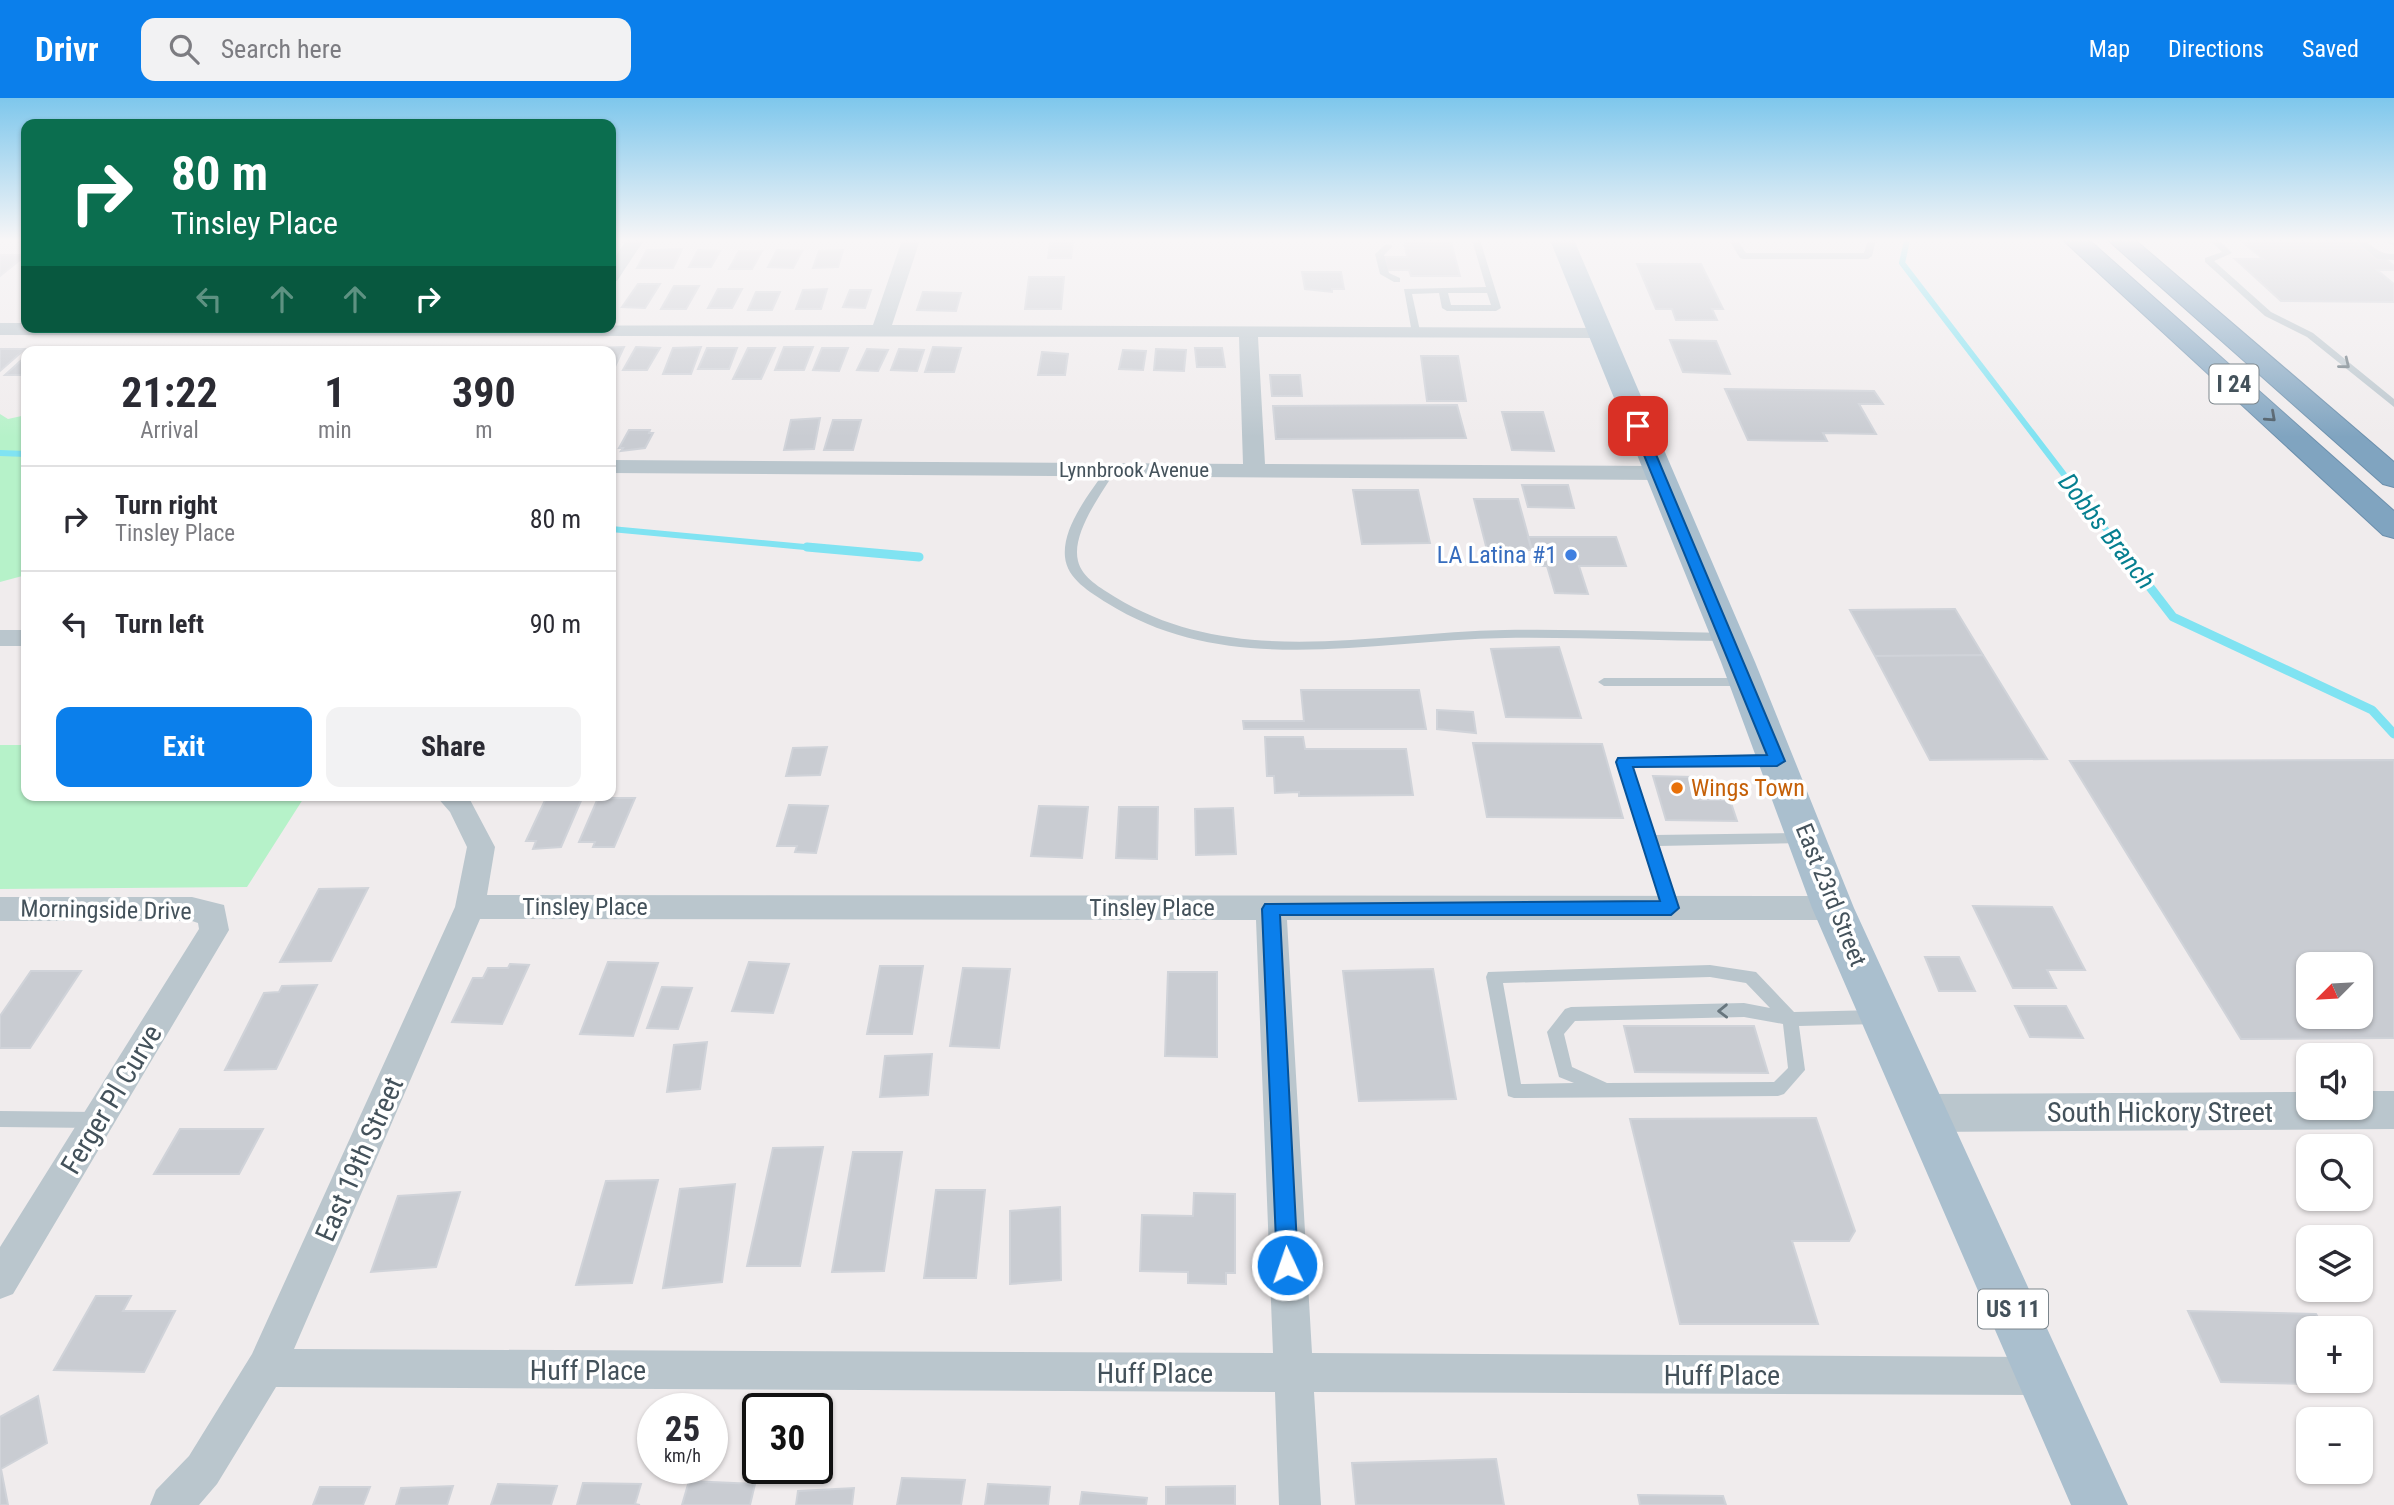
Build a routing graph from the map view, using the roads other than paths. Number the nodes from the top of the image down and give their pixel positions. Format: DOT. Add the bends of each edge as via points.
graph roads {
  1 [pos="889,306"];
  2 [pos="1410,306"];
  3 [pos="1446,306"];
  4 [pos="1495,306"];
  5 [pos="1588,306"];
  6 [pos="2147,306"];
  7 [pos="2196,306"];
  8 [pos="2259,306"];
  9 [pos="0,330"];
  10 [pos="21,330"];
  11 [pos="616,330"];
  12 [pos="1248,330"];
  13 [pos="1415,331"];
  14 [pos="1598,331"];
  15 [pos="880,332"];
  16 [pos="2394,404"];
  17 [pos="616,467"];
  18 [pos="1111,470"];
  19 [pos="1254,470"];
  20 [pos="1658,473"];
  21 [pos="2394,478"];
  22 [pos="2394,528"];
  23 [pos="0,638"];
  24 [pos="21,638"];
  25 [pos="1728,638"];
  26 [pos="1604,682"];
  27 [pos="1746,682"];
  28 [pos="1777,761"];
  29 [pos="456,801"];
  30 [pos="1806,838"];
  31 [pos="1649,841"];
  32 [pos="470,907"];
  33 [pos="1671,908"];
  34 [pos="1833,908"];
  35 [pos="0,909"];
  36 [pos="1271,909"];
  37 [pos="212,914"];
  38 [pos="1882,1017"];
  39 [pos="1790,1019"];
  40 [pos="1797,1070"];
  41 [pos="2394,1110"];
  42 [pos="1925,1113"];
  43 [pos="0,1119"];
  44 [pos="98,1120"];
  45 [pos="0,1281"];
  46 [pos="266,1368"];
  47 [pos="1293,1374"];
  48 [pos="2044,1376"];
  49 [pos="171,1505"];
  50 [pos="1300,1505"];
  51 [pos="2100,1505"];
  1 -- 15 [label="street"];
  2 -- 13 [label="lane"];
  3 -- 4 [label="lane"];
  5 -- 14 [label="main road, East 23rd Street / US 11"];
  6 -- 22 [label="highway, I 24, one-way"];
  7 -- 21 [label="highway, I 24"];
  8 -- 16 [label="lane, one-way" via="2310,335"];
  9 -- 10 [label="street"];
  11 -- 15 [label="street"];
  12 -- 13 [label="street"];
  12 -- 15 [label="street"];
  12 -- 19 [label="street"];
  13 -- 14 [label="street"];
  14 -- 20 [label="main road, East 23rd Street / US 11"];
  17 -- 18 [label="street, Lynnbrook Avenue"];
  18 -- 19 [label="street, Lynnbrook Avenue"];
  18 -- 25 [label="lane" via="1070,546 1074,569 1103,595 1143,620 1198,639 1266,648 1473,635"];
  19 -- 20 [label="street, Lynnbrook Avenue"];
  20 -- 25 [label="main road, East 23rd Street / US 11"];
  23 -- 24 [label="street"];
  25 -- 27 [label="main road, East 23rd Street / US 11"];
  26 -- 27 [label="lane"];
  27 -- 28 [label="main road, East 23rd Street / US 11"];
  28 -- 30 [label="main road, East 23rd Street / US 11"];
  28 -- 31 [label="lane" via="1623,762"];
  29 -- 32 [label="street, East 19th Street" via="481,847"];
  30 -- 31 [label="lane"];
  30 -- 34 [label="main road, East 23rd Street / US 11"];
  31 -- 33 [label="lane"];
  32 -- 36 [label="street, Tinsley Place"];
  32 -- 46 [label="street, East 19th Street"];
  33 -- 34 [label="street, Tinsley Place"];
  33 -- 36 [label="street, Tinsley Place"];
  34 -- 38 [label="main road, East 23rd Street / US 11"];
  35 -- 37 [label="street, Morningside Drive" via="192,909"];
  36 -- 47 [label="street"];
  37 -- 44 [label="street, Ferger Pl Curve" via="214,930"];
  38 -- 39 [label="lane"];
  38 -- 42 [label="main road, East 23rd Street / US 11"];
  39 -- 40 [label="lane"];
  39 -- 40 [label="lane, one-way" via="1744,1010 1571,1014 1555,1032 1565,1072 1595,1086 1770,1080"];
  39 -- 40 [label="lane" via="1751,977 1710,971 1494,977 1514,1091 1778,1089"];
  41 -- 42 [label="street, South Hickory Street"];
  42 -- 48 [label="main road, East 23rd Street / US 11"];
  43 -- 44 [label="lane"];
  44 -- 45 [label="street, Ferger Pl Curve"];
  46 -- 47 [label="street, Huff Place"];
  46 -- 49 [label="street, East 19th Street" via="203,1470"];
  47 -- 48 [label="street, Huff Place"];
  47 -- 50 [label="street"];
  48 -- 51 [label="main road, East 23rd Street / US 11"];
}
